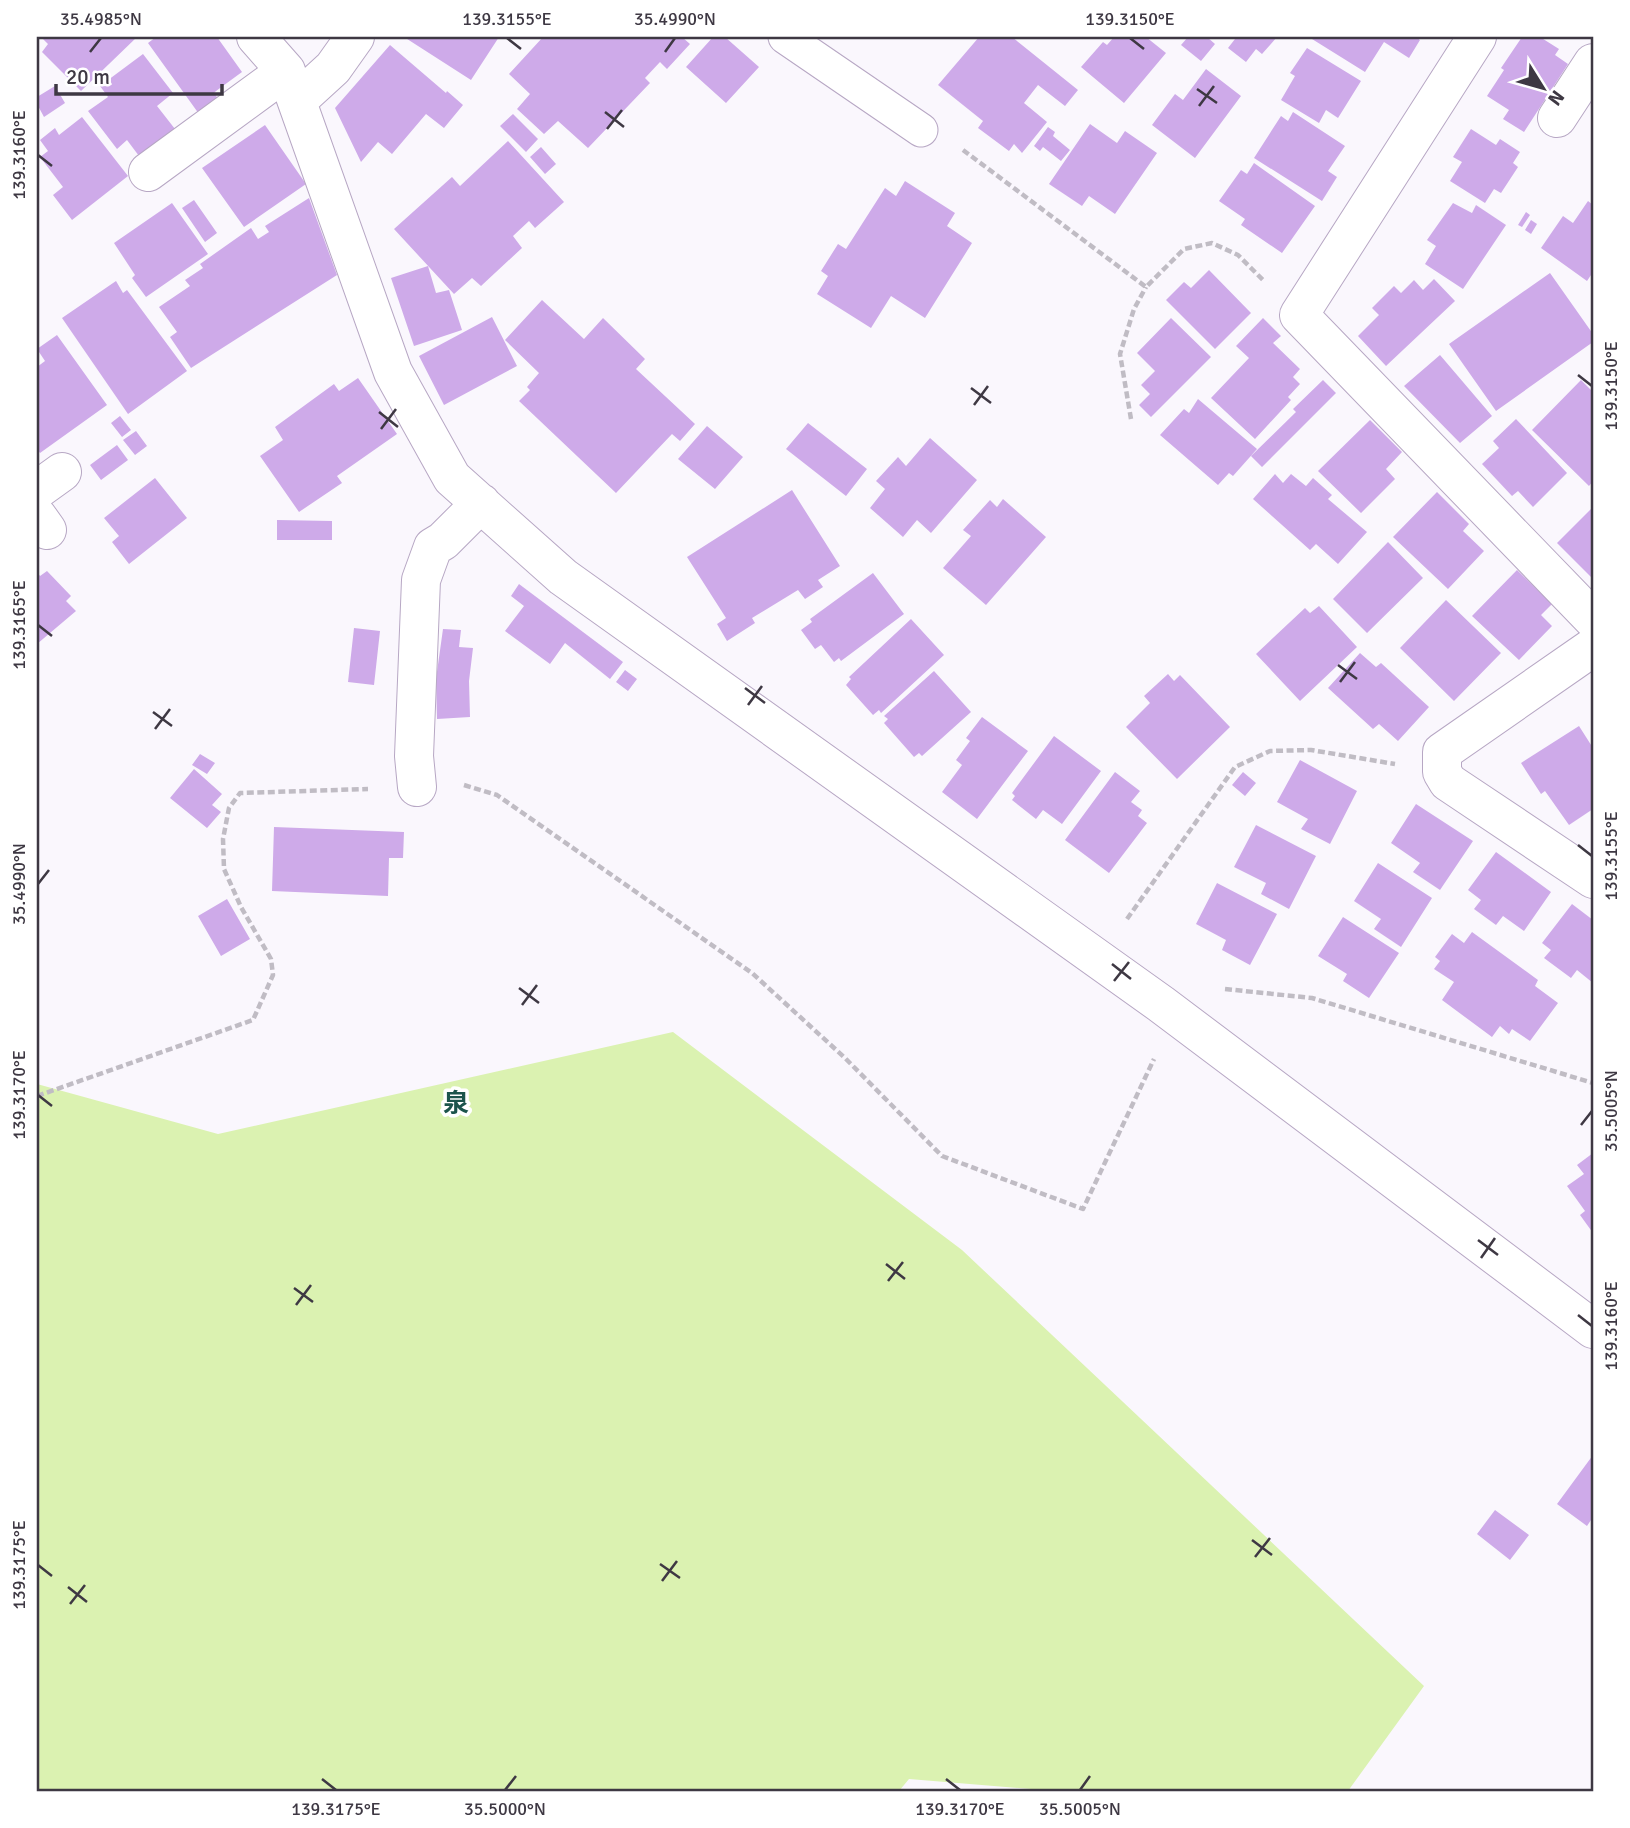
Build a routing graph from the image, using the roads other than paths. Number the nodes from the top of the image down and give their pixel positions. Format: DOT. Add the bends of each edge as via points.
graph roads {
  1 [pos="256,37"];
  2 [pos="355,37"];
  3 [pos="785,37"];
  4 [pos="1477,37"];
  5 [pos="1593,63"];
  6 [pos="292,86"];
  7 [pos="1557,118"];
  8 [pos="921,130"];
  9 [pos="148,172"];
  10 [pos="481,503"];
  11 [pos="1593,619"];
  12 [pos="1593,647"];
  13 [pos="417,787"];
  14 [pos="1593,879"];
  15 [pos="1593,1329"];
  1 -- 6 [label="street"];
  2 -- 6 [label="street" via="333,68"];
  3 -- 8 [label="lane"];
  4 -- 11 [label="street" via="1299,315"];
  5 -- 7 [label="street"];
  6 -- 9 [label="street"];
  6 -- 10 [label="street" via="393,372 452,478"];
  10 -- 13 [label="street" via="433,547 421,580 414,756"];
  10 -- 15 [label="street" via="563,577 1170,1011"];
  12 -- 14 [label="street" via="1442,752 1442,772 1448,782"];
}
